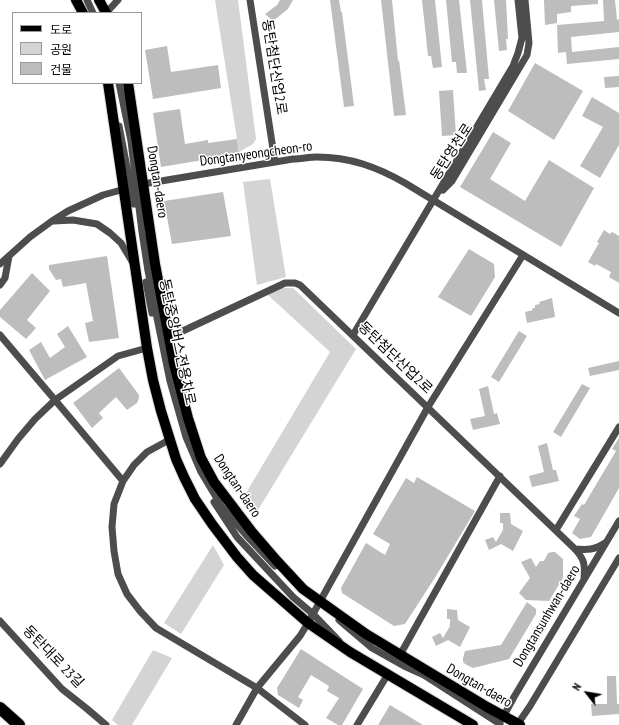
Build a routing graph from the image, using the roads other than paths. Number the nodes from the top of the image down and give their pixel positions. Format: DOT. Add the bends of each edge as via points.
graph roads {
  1 [pos="76,0"];
  2 [pos="80,0"];
  3 [pos="87,0"];
  4 [pos="99,0"];
  5 [pos="118,0"];
  6 [pos="250,0"];
  7 [pos="518,0"];
  8 [pos="525,0"];
  9 [pos="82,12"];
  10 [pos="86,12"];
  11 [pos="93,12"];
  12 [pos="105,12"];
  13 [pos="107,12"];
  14 [pos="109,84"];
  15 [pos="119,84"];
  16 [pos="128,84"];
  17 [pos="275,162"];
  18 [pos="134,187"];
  19 [pos="434,200"];
  20 [pos="52,221"];
  21 [pos="9,255"];
  22 [pos="524,255"];
  23 [pos="0,259"];
  24 [pos="0,264"];
  25 [pos="135,266"];
  26 [pos="0,285"];
  27 [pos="619,312"];
  28 [pos="0,335"];
  29 [pos="353,335"];
  30 [pos="170,337"];
  31 [pos="147,348"];
  32 [pos="55,400"];
  33 [pos="428,407"];
  34 [pos="619,427"];
  35 [pos="170,440"];
  36 [pos="0,464"];
  37 [pos="500,476"];
  38 [pos="123,481"];
  39 [pos="619,521"];
  40 [pos="556,530"];
  41 [pos="607,542"];
  42 [pos="575,549"];
  43 [pos="619,558"];
  44 [pos="584,579"];
  45 [pos="319,603"];
  46 [pos="311,618"];
  47 [pos="0,622"];
  48 [pos="400,655"];
  49 [pos="388,674"];
  50 [pos="257,688"];
  51 [pos="0,708"];
  52 [pos="501,722"];
  53 [pos="19,725"];
  54 [pos="106,725"];
  55 [pos="236,725"];
  56 [pos="305,725"];
  57 [pos="357,725"];
  58 [pos="473,725"];
  59 [pos="518,725"];
  1 -- 9 [label="main road"];
  2 -- 10 [label="street"];
  3 -- 11 [label="street"];
  4 -- 12 [label="main road"];
  5 -- 13 [label="street"];
  6 -- 17 [label="street, 동탄첨단산업2로"];
  7 -- 19 [label="street, 동탄영천로" via="522,38 513,66"];
  8 -- 19 [label="street, 동탄영천로" via="530,43 527,55 452,181"];
  14 -- 18 [label="main road"];
  15 -- 18 [label="street, 동탄중앙버스전용차로" via="131,140"];
  16 -- 18 [label="main road, Dongtan-daero"];
  17 -- 18 [label="street, Dongtanyeongcheon-ro"];
  17 -- 19 [label="street, Dongtanyeongcheon-ro" via="318,157 364,164 385,172"];
  18 -- 20 [label="street, Dongtanyeongcheon-ro" via="103,195"];
  18 -- 25 [label="main road, Dongtan-daero"];
  18 -- 30 [label="main road, Dongtan-daero" via="155,264"];
  18 -- 45 [label="street, 동탄중앙버스전용차로" via="170,381 186,437 201,472 222,507 246,535 300,591"];
  18 -- 46 [label="street" via="147,286 162,366 184,443 218,510 237,537"];
  19 -- 22 [label="street, Dongtanyeongcheon-ro"];
  19 -- 29 [label="street"];
  20 -- 21 [label="street, Dongtanyeongcheon-ro"];
  20 -- 25 [label="street" via="73,220 97,224 121,243"];
  21 -- 23 [label="street"];
  21 -- 24 [label="street, Dongtanyeongcheon-ro"];
  21 -- 26 [label="street" via="5,278"];
  22 -- 27 [label="street, Dongtanyeongcheon-ro"];
  22 -- 33 [label="street"];
  25 -- 31 [label="main road, Dongtan-daero"];
  28 -- 32 [label="street"];
  29 -- 30 [label="street, 동탄첨단산업2로" via="300,285 290,282"];
  29 -- 33 [label="street, 동탄첨단산업2로"];
  30 -- 45 [label="main road, Dongtan-daero" via="188,418 201,458 214,482 277,561"];
  31 -- 32 [label="street" via="118,356"];
  31 -- 35 [label="main road, Dongtan-daero"];
  32 -- 36 [label="street" via="34,419"];
  32 -- 38 [label="street"];
  33 -- 37 [label="street, 동탄첨단산업2로"];
  33 -- 45 [label="street"];
  34 -- 40 [label="street"];
  35 -- 38 [label="street" via="147,452"];
  35 -- 46 [label="main road, Dongtan-daero" via="195,499 237,557 253,575"];
  37 -- 40 [label="street, 동탄첨단산업2로"];
  37 -- 48 [label="street"];
  38 -- 50 [label="street" via="114,504 112,527 118,574 127,594 156,628"];
  39 -- 41 [label="street, Dongtansunhwan-daero"];
  40 -- 42 [label="street, 동탄첨단산업2로"];
  41 -- 42 [label="street" via="590,550"];
  41 -- 44 [label="street, Dongtansunhwan-daero"];
  42 -- 44 [label="street, 동탄첨단산업2로" via="584,562"];
  43 -- 59 [label="street"];
  44 -- 52 [label="street, Dongtansunhwan-daero"];
  45 -- 46 [label="street"];
  45 -- 48 [label="main road, Dongtan-daero"];
  45 -- 52 [label="street, 동탄중앙버스전용차로" via="372,648 424,675"];
  46 -- 49 [label="main road, Dongtan-daero" via="350,652"];
  46 -- 50 [label="street" via="300,636"];
  47 -- 54 [label="street, 동탄대로 23길" via="62,689"];
  48 -- 52 [label="main road, Dongtan-daero" via="487,707"];
  49 -- 57 [label="street"];
  49 -- 58 [label="main road, Dongtan-daero"];
  50 -- 55 [label="street"];
  50 -- 56 [label="street"];
  51 -- 53 [label="highway"];
  52 -- 59 [label="main road, Dongtan-daero"];
}
